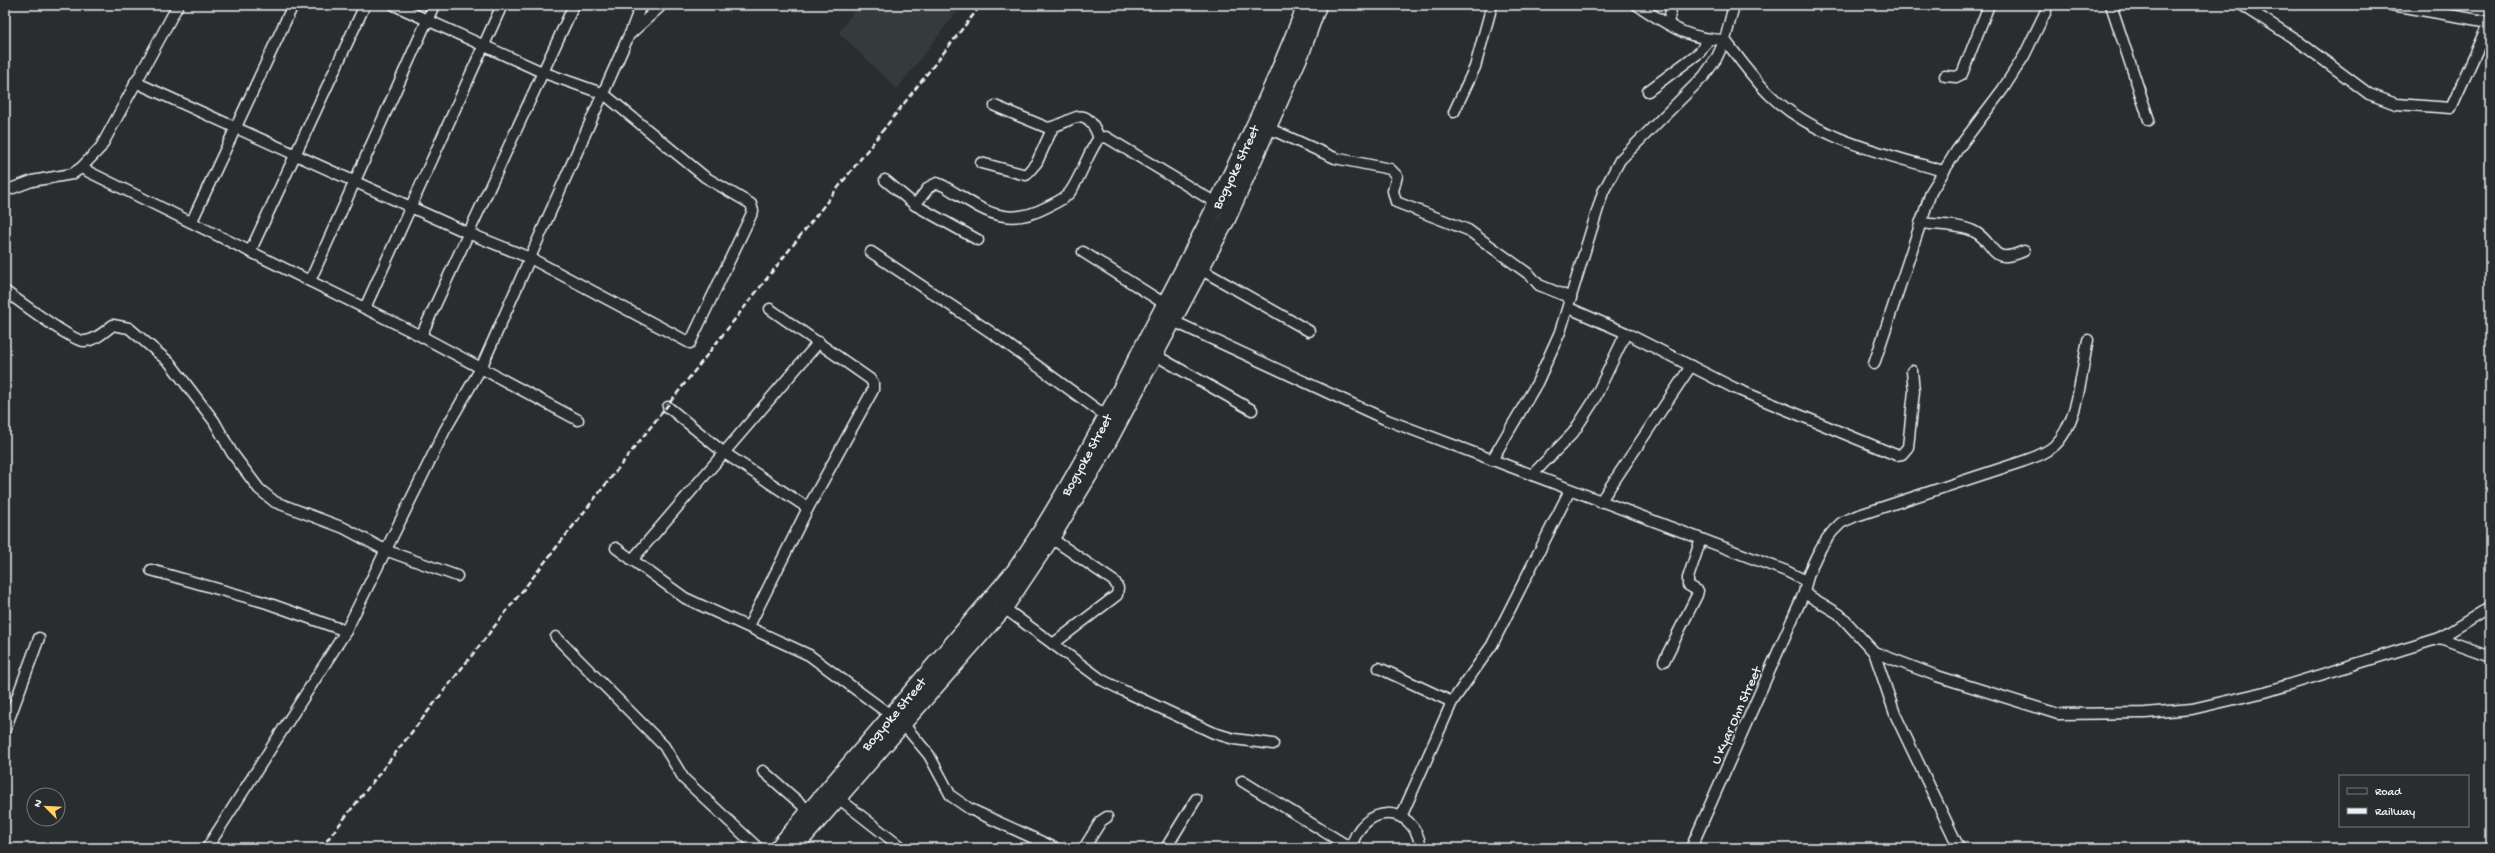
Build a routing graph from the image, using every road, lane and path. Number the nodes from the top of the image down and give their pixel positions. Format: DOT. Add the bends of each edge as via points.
graph roads {
  1 [pos="178,5"];
  2 [pos="293,5"];
  3 [pos="365,5"];
  4 [pos="394,5"];
  5 [pos="434,5"];
  6 [pos="502,5"];
  7 [pos="574,5"];
  8 [pos="642,5"];
  9 [pos="662,5"];
  10 [pos="1306,5"];
  11 [pos="1318,5"];
  12 [pos="1492,5"];
  13 [pos="1637,5"];
  14 [pos="1672,5"];
  15 [pos="1734,5"];
  16 [pos="1989,5"];
  17 [pos="2111,5"];
  18 [pos="2242,5"];
  19 [pos="2392,5"];
  20 [pos="2047,7"];
  21 [pos="427,20"];
  22 [pos="2490,22"];
  23 [pos="1668,24"];
  24 [pos="629,36"];
  25 [pos="1708,40"];
  26 [pos="1724,40"];
  27 [pos="484,45"];
  28 [pos="542,72"];
  29 [pos="1945,76"];
  30 [pos="135,82"];
  31 [pos="1648,91"];
  32 [pos="604,94"];
  33 [pos="994,106"];
  34 [pos="1454,112"];
  35 [pos="2149,120"];
  36 [pos="1053,127"];
  37 [pos="238,128"];
  38 [pos="1268,128"];
  39 [pos="1099,138"];
  40 [pos="295,154"];
  41 [pos="981,164"];
  42 [pos="81,168"];
  43 [pos="1943,171"];
  44 [pos="885,180"];
  45 [pos="354,182"];
  46 [pos="5,191"];
  47 [pos="915,204"];
  48 [pos="411,207"];
  49 [pos="1224,207"];
  50 [pos="192,221"];
  51 [pos="1920,223"];
  52 [pos="468,233"];
  53 [pos="978,240"];
  54 [pos="250,252"];
  55 [pos="871,252"];
  56 [pos="1083,252"];
  57 [pos="2024,252"];
  58 [pos="530,258"];
  59 [pos="1200,269"];
  60 [pos="310,281"];
  61 [pos="5,291"];
  62 [pos="1570,303"];
  63 [pos="1165,304"];
  64 [pos="365,308"];
  65 [pos="770,309"];
  66 [pos="1173,321"];
  67 [pos="1309,331"];
  68 [pos="1626,333"];
  69 [pos="421,336"];
  70 [pos="2088,340"];
  71 [pos="819,342"];
  72 [pos="1155,354"];
  73 [pos="1874,364"];
  74 [pos="1691,366"];
  75 [pos="481,368"];
  76 [pos="1912,371"];
  77 [pos="668,407"];
  78 [pos="1252,410"];
  79 [pos="1106,416"];
  80 [pos="578,420"];
  81 [pos="723,452"];
  82 [pos="1492,460"];
  83 [pos="1532,475"];
  84 [pos="1570,490"];
  85 [pos="1600,502"];
  86 [pos="808,508"];
  87 [pos="1051,538"];
  88 [pos="1701,539"];
  89 [pos="616,548"];
  90 [pos="385,550"];
  91 [pos="632,560"];
  92 [pos="151,570"];
  93 [pos="457,576"];
  94 [pos="1806,581"];
  95 [pos="1804,592"];
  96 [pos="2490,607"];
  97 [pos="1004,608"];
  98 [pos="749,626"];
  99 [pos="346,631"];
  100 [pos="556,637"];
  101 [pos="39,638"];
  102 [pos="2440,638"];
  103 [pos="1053,644"];
  104 [pos="1874,652"];
  105 [pos="2490,656"];
  106 [pos="1664,661"];
  107 [pos="1378,668"];
  108 [pos="1452,702"];
  109 [pos="898,720"];
  110 [pos="5,730"];
  111 [pos="1273,744"];
  112 [pos="762,771"];
  113 [pos="1242,781"];
  114 [pos="837,797"];
  115 [pos="1196,799"];
  116 [pos="810,812"];
  117 [pos="1107,817"];
  118 [pos="1401,817"];
  119 [pos="207,848"];
  120 [pos="758,848"];
  121 [pos="778,848"];
  122 [pos="794,848"];
  123 [pos="902,848"];
  124 [pos="1054,848"];
  125 [pos="1084,848"];
  126 [pos="1166,848"];
  127 [pos="1421,848"];
  128 [pos="1691,848"];
  129 [pos="1959,848"];
  1 -- 30 [label="street"];
  2 -- 37 [label="street"];
  3 -- 40 [label="street"];
  4 -- 21 [label="street"];
  5 -- 21 [label="street"];
  6 -- 27 [label="street"];
  7 -- 28 [label="street"];
  8 -- 24 [label="street"];
  9 -- 24 [label="street"];
  10 -- 49 [label="main road, Bogyoke Street" via="1252,130"];
  11 -- 38 [label="main road, Bogyoke Street" via="1301,53"];
  12 -- 34 [label="street" via="1476,67"];
  13 -- 23 [label="street"];
  14 -- 23 [label="street"];
  15 -- 26 [label="street"];
  16 -- 29 [label="street" via="1962,74 1956,77"];
  17 -- 35 [label="street"];
  18 -- 22 [label="street" via="2298,41 2359,88 2381,99 2418,107 2451,108"];
  19 -- 22 [label="street"];
  20 -- 43 [label="street" via="2024,56"];
  21 -- 27 [label="street"];
  21 -- 45 [label="street"];
  23 -- 25 [label="street" via="1688,35"];
  24 -- 32 [label="street"];
  25 -- 26 [label="street"];
  25 -- 31 [label="street" via="1700,52"];
  26 -- 43 [label="street" via="1770,96 1800,119 1836,137"];
  26 -- 62 [label="street" via="1716,59 1704,76 1644,139 1625,154 1615,168 1603,192"];
  27 -- 28 [label="street"];
  27 -- 48 [label="street"];
  28 -- 32 [label="street"];
  28 -- 52 [label="street"];
  30 -- 37 [label="street"];
  30 -- 42 [label="street" via="100,147"];
  32 -- 58 [label="street"];
  32 -- 58 [label="street" via="705,177 751,204 753,211 690,343"];
  33 -- 36 [label="street" via="1048,128"];
  36 -- 39 [label="street" via="1077,115 1083,116 1094,126"];
  36 -- 41 [label="street" via="1037,162 1026,175"];
  37 -- 40 [label="street"];
  37 -- 50 [label="street"];
  38 -- 49 [label="main road, Bogyoke Street"];
  38 -- 62 [label="street" via="1335,158 1390,169 1397,176 1393,191 1396,202 1468,230 1530,275 1539,285"];
  39 -- 47 [label="street" via="1070,192 1031,215 1009,217 986,212 937,184 929,187"];
  39 -- 49 [label="street" via="1106,137"];
  40 -- 45 [label="street"];
  40 -- 54 [label="street"];
  42 -- 46 [label="street" via="72,174 32,181"];
  42 -- 50 [label="street"];
  43 -- 51 [label="street"];
  44 -- 47 [label="street"];
  45 -- 48 [label="street"];
  45 -- 60 [label="street"];
  47 -- 53 [label="street"];
  48 -- 52 [label="street"];
  48 -- 64 [label="street"];
  49 -- 59 [label="main road, Bogyoke Street"];
  49 -- 63 [label="main road, Bogyoke Street"];
  50 -- 54 [label="street"];
  51 -- 57 [label="street" via="1972,230 1994,252 2005,257 2010,258"];
  51 -- 73 [label="street"];
  52 -- 58 [label="street"];
  52 -- 69 [label="street"];
  54 -- 60 [label="street"];
  55 -- 79 [label="street" via="992,333"];
  56 -- 63 [label="street"];
  58 -- 75 [label="street"];
  59 -- 66 [label="main road, Bogyoke Street"];
  59 -- 67 [label="street"];
  60 -- 64 [label="street"];
  61 -- 90 [label="street" via="82,341 93,340 113,325 129,328 170,363 214,421 232,453 259,488 275,502 344,528"];
  62 -- 68 [label="street"];
  62 -- 82 [label="street" via="1537,383"];
  63 -- 79 [label="main road, Bogyoke Street"];
  64 -- 69 [label="street"];
  65 -- 71 [label="street"];
  66 -- 72 [label="main road, Bogyoke Street"];
  66 -- 82 [label="street" via="1387,420"];
  68 -- 74 [label="street"];
  68 -- 83 [label="street" via="1593,402 1573,433"];
  69 -- 75 [label="street"];
  70 -- 94 [label="street, U Kyar Ohn Street" via="2071,420 2062,438 2053,447 2024,461 1841,523 1822,548"];
  71 -- 81 [label="street"];
  71 -- 86 [label="street" via="870,378 873,383 872,390"];
  72 -- 78 [label="street"];
  72 -- 87 [label="main road, Bogyoke Street" via="1101,455"];
  74 -- 76 [label="street" via="1734,388 1896,455 1902,454 1908,447 1914,391"];
  74 -- 85 [label="street"];
  75 -- 80 [label="street"];
  75 -- 90 [label="street" via="445,430"];
  77 -- 81 [label="street"];
  79 -- 109 [label="main road, Bogyoke Street" via="1081,465 1014,572"];
  81 -- 86 [label="street"];
  81 -- 91 [label="street"];
  82 -- 83 [label="street"];
  83 -- 84 [label="street"];
  84 -- 85 [label="street"];
  84 -- 108 [label="street" via="1492,645"];
  85 -- 88 [label="street"];
  86 -- 98 [label="street"];
  87 -- 97 [label="main road, Bogyoke Street"];
  87 -- 103 [label="street" via="1115,582 1118,588 1117,595"];
  88 -- 94 [label="street"];
  88 -- 106 [label="street" via="1688,578 1688,585 1698,591 1697,595"];
  89 -- 91 [label="street"];
  90 -- 93 [label="street"];
  90 -- 99 [label="street"];
  91 -- 98 [label="street" via="685,598"];
  92 -- 99 [label="street" via="267,603"];
  94 -- 95 [label="street, U Kyar Ohn Street"];
  95 -- 104 [label="street" via="1839,614"];
  95 -- 128 [label="street, U Kyar Ohn Street"];
  96 -- 102 [label="street"];
  97 -- 103 [label="street"];
  97 -- 109 [label="main road, Bogyoke Street"];
  98 -- 109 [label="street" via="809,655"];
  99 -- 119 [label="street"];
  100 -- 120 [label="street" via="664,746 684,778"];
  101 -- 110 [label="street"];
  102 -- 104 [label="street" via="2266,692 2192,709 2145,713 2058,714 1937,676"];
  102 -- 105 [label="street"];
  103 -- 111 [label="street" via="1102,680 1214,733 1234,739"];
  104 -- 129 [label="street" via="1895,714"];
  107 -- 108 [label="street"];
  108 -- 118 [label="street"];
  109 -- 114 [label="main road, Bogyoke Street"];
  109 -- 116 [label="main road, Bogyoke Street"];
  109 -- 124 [label="street" via="928,755 951,796 970,809"];
  112 -- 116 [label="street"];
  113 -- 118 [label="street" via="1351,848 1354,834 1362,823 1374,816"];
  114 -- 122 [label="main road, Bogyoke Street"];
  114 -- 123 [label="street"];
  115 -- 126 [label="street"];
  116 -- 121 [label="main road, Bogyoke Street"];
  117 -- 125 [label="street" via="1101,821"];
  118 -- 127 [label="street" via="1412,826 1419,837"];
}
